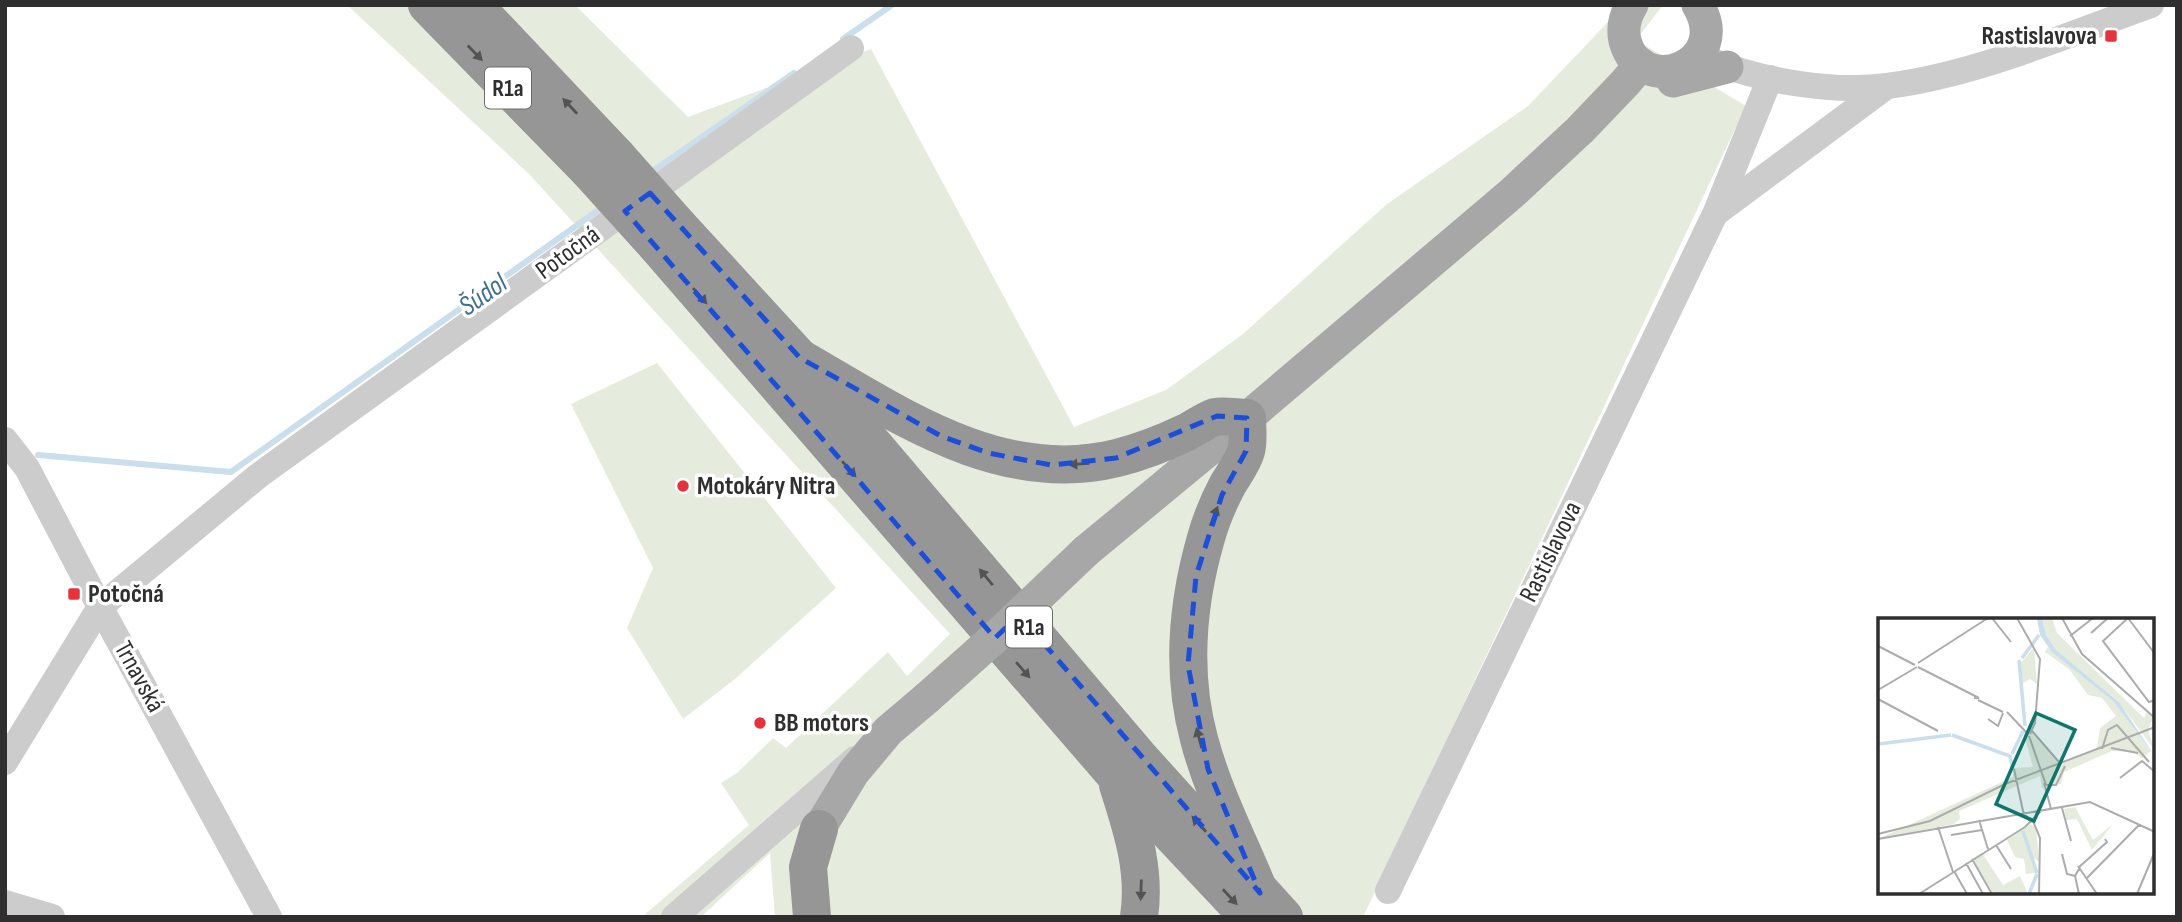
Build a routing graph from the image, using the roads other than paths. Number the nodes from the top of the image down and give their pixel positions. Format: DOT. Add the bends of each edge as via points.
graph roads {
  1 [pos="426,5"];
  2 [pos="474,5"];
  3 [pos="1632,5"];
  4 [pos="1698,5"];
  5 [pos="2151,5"];
  6 [pos="852,48"];
  7 [pos="1713,60"];
  8 [pos="1640,64"];
  9 [pos="1770,78"];
  10 [pos="1887,86"];
  11 [pos="1610,99"];
  12 [pos="603,163"];
  13 [pos="1715,214"];
  14 [pos="667,235"];
  15 [pos="800,358"];
  16 [pos="1247,418"];
  17 [pos="5,440"];
  18 [pos="100,607"];
  19 [pos="5,762"];
  20 [pos="1116,776"];
  21 [pos="801,824"];
  22 [pos="1388,891"];
  23 [pos="5,903"];
  24 [pos="1264,909"];
  25 [pos="52,917"];
  26 [pos="269,917"];
  27 [pos="674,917"];
  28 [pos="812,917"];
  29 [pos="825,917"];
  30 [pos="1139,917"];
  1 -- 12 [label="highway, R1a, one-way"];
  12 -- 2 [label="highway, R1a, one-way"];
  3 -- 8 [label="main road" via="1625,19 1625,40"];
  4 -- 7 [label="main road" via="1707,29 1703,47"];
  5 -- 10 [label="street" via="2007,56"];
  6 -- 18 [label="street, Potočná" via="258,476"];
  7 -- 8 [label="main road" via="1662,72"];
  7 -- 9 [label="street" via="1736,71"];
  7 -- 11 [label="main road"];
  8 -- 11 [label="main road"];
  9 -- 10 [label="street" via="1850,88"];
  9 -- 13 [label="street, Rastislavova"];
  10 -- 13 [label="street, Rastislavova"];
  11 -- 16 [label="main road" via="1511,194"];
  12 -- 14 [label="highway, R1a, bridge"];
  13 -- 22 [label="street, Rastislavova"];
  14 -- 15 [label="highway, R1a"];
  14 -- 20 [label="highway, R1a, one-way"];
  16 -- 15 [label="highway, one-way" via="1217,416 1145,450 1095,463 1018,461 941,436"];
  24 -- 15 [label="highway, R1a, one-way"];
  16 -- 21 [label="main road, bridge" via="1086,551 888,731"];
  24 -- 16 [label="highway, one-way" via="1208,769 1196,727 1188,665 1188,620 1196,576 1207,535 1246,451"];
  17 -- 18 [label="street, Trnavská" via="27,468"];
  18 -- 19 [label="street, Potočná"];
  18 -- 26 [label="street, Trnavská"];
  20 -- 24 [label="highway, R1a, one-way"];
  20 -- 30 [label="highway, one-way" via="1139,853"];
  21 -- 27 [label="street"];
  21 -- 28 [label="highway"];
  21 -- 29 [label="highway"];
  23 -- 25 [label="street"];
}
